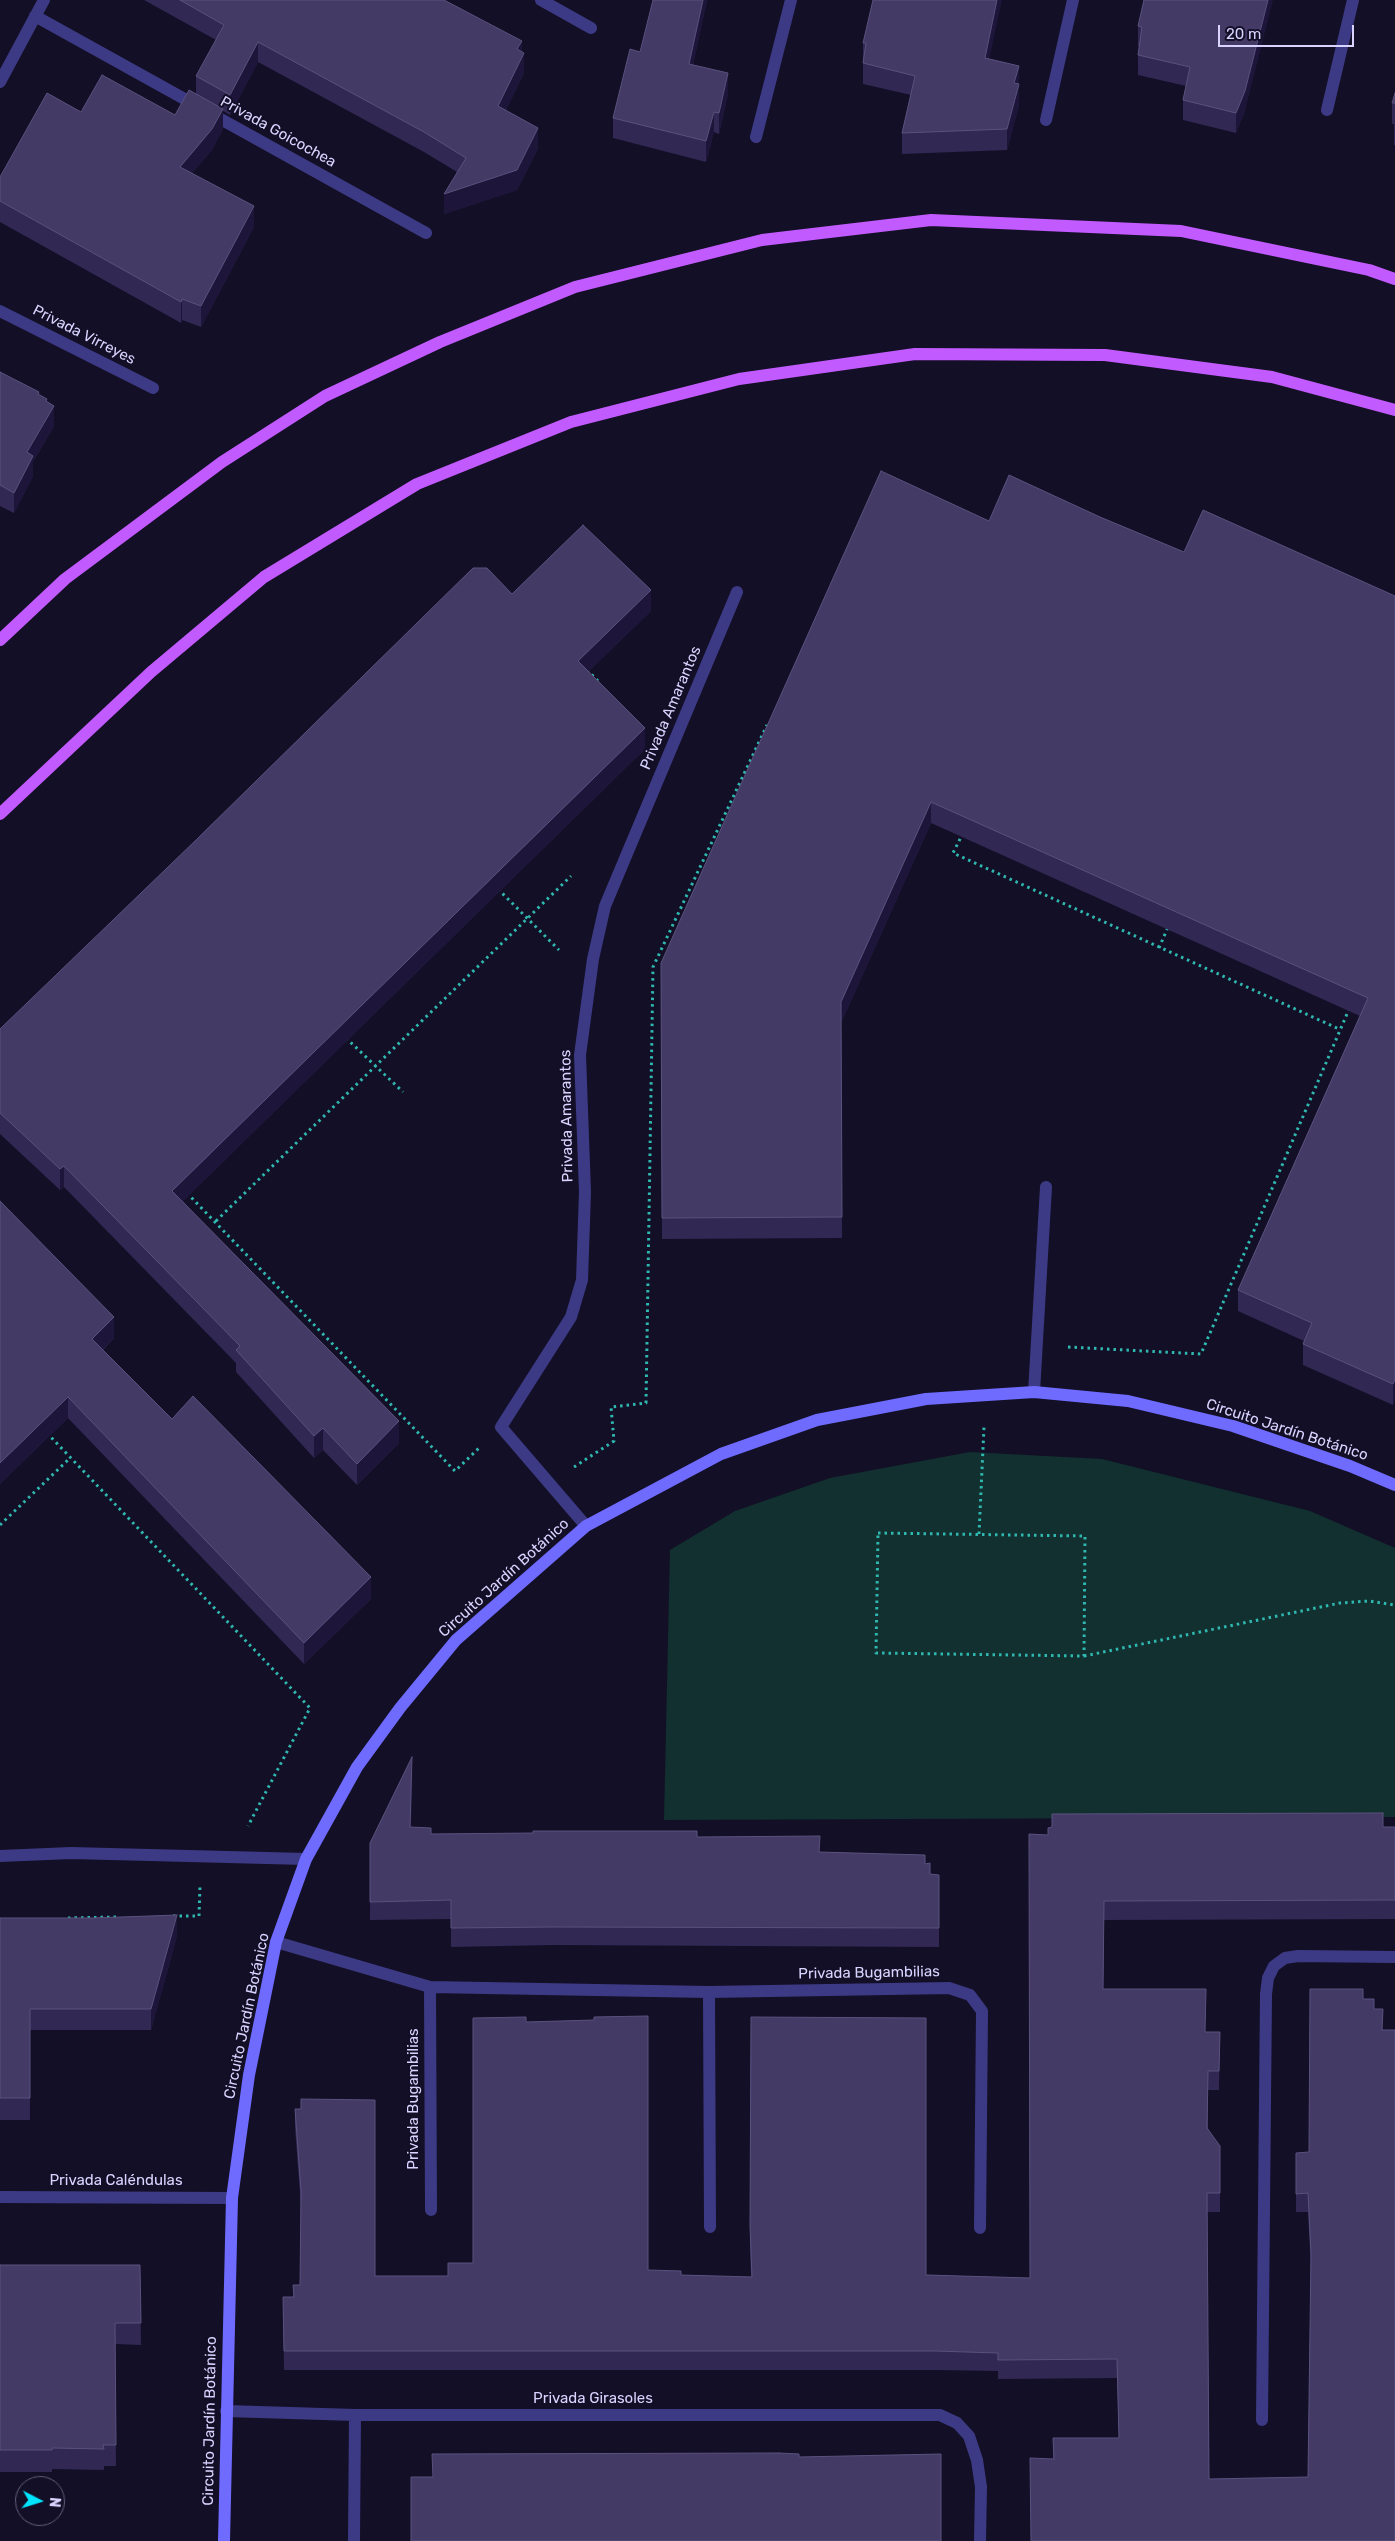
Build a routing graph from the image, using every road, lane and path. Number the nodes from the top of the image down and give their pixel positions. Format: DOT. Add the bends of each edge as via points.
graph roads {
  1 [pos="44,0"];
  2 [pos="541,0"];
  3 [pos="791,0"];
  4 [pos="1073,0"];
  5 [pos="1353,0"];
  6 [pos="35,16"];
  7 [pos="590,28"];
  8 [pos="0,82"];
  9 [pos="1327,110"];
  10 [pos="1046,120"];
  11 [pos="756,137"];
  12 [pos="426,233"];
  13 [pos="1395,279"];
  14 [pos="0,311"];
  15 [pos="153,388"];
  16 [pos="1395,410"];
  17 [pos="737,592"];
  18 [pos="0,640"];
  19 [pos="582,664"];
  20 [pos="602,685"];
  21 [pos="768,724"];
  22 [pos="0,814"];
  23 [pos="966,827"];
  24 [pos="571,876"];
  25 [pos="493,885"];
  26 [pos="528,919"];
  27 [pos="1171,920"];
  28 [pos="1159,948"];
  29 [pos="559,950"];
  30 [pos="1351,1004"];
  31 [pos="1339,1029"];
  32 [pos="341,1033"];
  33 [pos="376,1067"];
  34 [pos="403,1092"];
  35 [pos="180,1187"];
  36 [pos="1046,1187"];
  37 [pos="216,1221"];
  38 [pos="1037,1345"];
  39 [pos="1034,1392"];
  40 [pos="986,1396"];
  41 [pos="501,1427"];
  42 [pos="44,1431"];
  43 [pos="70,1458"];
  44 [pos="549,1484"];
  45 [pos="1395,1485"];
  46 [pos="0,1525"];
  47 [pos="586,1526"];
  48 [pos="979,1534"];
  49 [pos="1395,1605"];
  50 [pos="1084,1656"];
  51 [pos="0,1856"];
  52 [pos="202,1856"];
  53 [pos="232,1857"];
  54 [pos="306,1859"];
  55 [pos="169,1916"];
  56 [pos="120,1917"];
  57 [pos="60,1918"];
  58 [pos="276,1942"];
  59 [pos="1395,1957"];
  60 [pos="430,1987"];
  61 [pos="709,1992"];
  62 [pos="0,2197"];
  63 [pos="232,2198"];
  64 [pos="430,2210"];
  65 [pos="710,2227"];
  66 [pos="980,2228"];
  67 [pos="226,2411"];
  68 [pos="355,2415"];
  69 [pos="1262,2420"];
  70 [pos="224,2541"];
  71 [pos="354,2541"];
  72 [pos="980,2541"];
  1 -- 6 [label="street"];
  2 -- 7 [label="street"];
  3 -- 11 [label="street"];
  4 -- 10 [label="street"];
  5 -- 9 [label="street"];
  6 -- 8 [label="street"];
  6 -- 12 [label="street, Privada Goicochea"];
  13 -- 18 [label="main road" via="1369,270 1181,231 931,220 762,240 575,287 440,342 325,396 222,462 81,568"];
  14 -- 15 [label="street, Privada Virreyes"];
  16 -- 22 [label="main road" via="1272,377 1105,356 915,354 739,379 571,422 417,484 264,577 152,672"];
  17 -- 41 [label="street, Privada Amarantos" via="605,906 593,959 580,1055 585,1192 582,1280 571,1317"];
  19 -- 20 [label="path"];
  21 -- 44 [label="path" via="654,967 646,1403 611,1407 614,1441"];
  23 -- 28 [label="path" via="953,853"];
  24 -- 26 [label="path"];
  25 -- 26 [label="path"];
  26 -- 29 [label="path"];
  26 -- 33 [label="path"];
  27 -- 28 [label="path"];
  28 -- 31 [label="path"];
  30 -- 31 [label="path"];
  31 -- 38 [label="path" via="1201,1354"];
  32 -- 33 [label="path"];
  33 -- 34 [label="path"];
  33 -- 37 [label="path"];
  35 -- 37 [label="path"];
  36 -- 38 [label="street"];
  37 -- 41 [label="path" via="455,1471"];
  38 -- 39 [label="street"];
  39 -- 40 [label="street, Circuito Jardín Botánico"];
  39 -- 45 [label="street, Circuito Jardín Botánico" via="1128,1401 1233,1426"];
  40 -- 47 [label="street, Circuito Jardín Botánico" via="926,1399 817,1420 721,1454"];
  40 -- 48 [label="path"];
  41 -- 44 [label="street"];
  42 -- 43 [label="path"];
  43 -- 46 [label="path"];
  43 -- 53 [label="path" via="310,1708"];
  44 -- 47 [label="street"];
  47 -- 54 [label="street, Circuito Jardín Botánico" via="456,1640 357,1767"];
  48 -- 50 [label="path" via="1086,1536"];
  48 -- 50 [label="path" via="878,1533 876,1653"];
  49 -- 50 [label="path" via="1369,1601 1340,1603"];
  51 -- 52 [label="street" via="71,1853"];
  52 -- 53 [label="street"];
  52 -- 55 [label="path" via="199,1916"];
  53 -- 54 [label="street"];
  54 -- 58 [label="street, Circuito Jardín Botánico"];
  56 -- 57 [label="path"];
  58 -- 60 [label="street, Privada Bugambilias"];
  58 -- 63 [label="street, Circuito Jardín Botánico" via="249,2075"];
  59 -- 69 [label="street" via="1284,1958 1274,1966 1268,1978"];
  60 -- 61 [label="street, Privada Bugambilias"];
  60 -- 64 [label="street, Privada Bugambilias"];
  61 -- 65 [label="street"];
  61 -- 66 [label="street, Privada Bugambilias" via="949,1988 970,1995 982,2010"];
  62 -- 63 [label="street, Privada Caléndulas"];
  63 -- 67 [label="street, Circuito Jardín Botánico"];
  67 -- 68 [label="street, Privada Girasoles"];
  67 -- 70 [label="street, Circuito Jardín Botánico"];
  68 -- 71 [label="street"];
  68 -- 72 [label="street, Privada Girasoles" via="940,2415 957,2423 969,2436 978,2460"];
}
